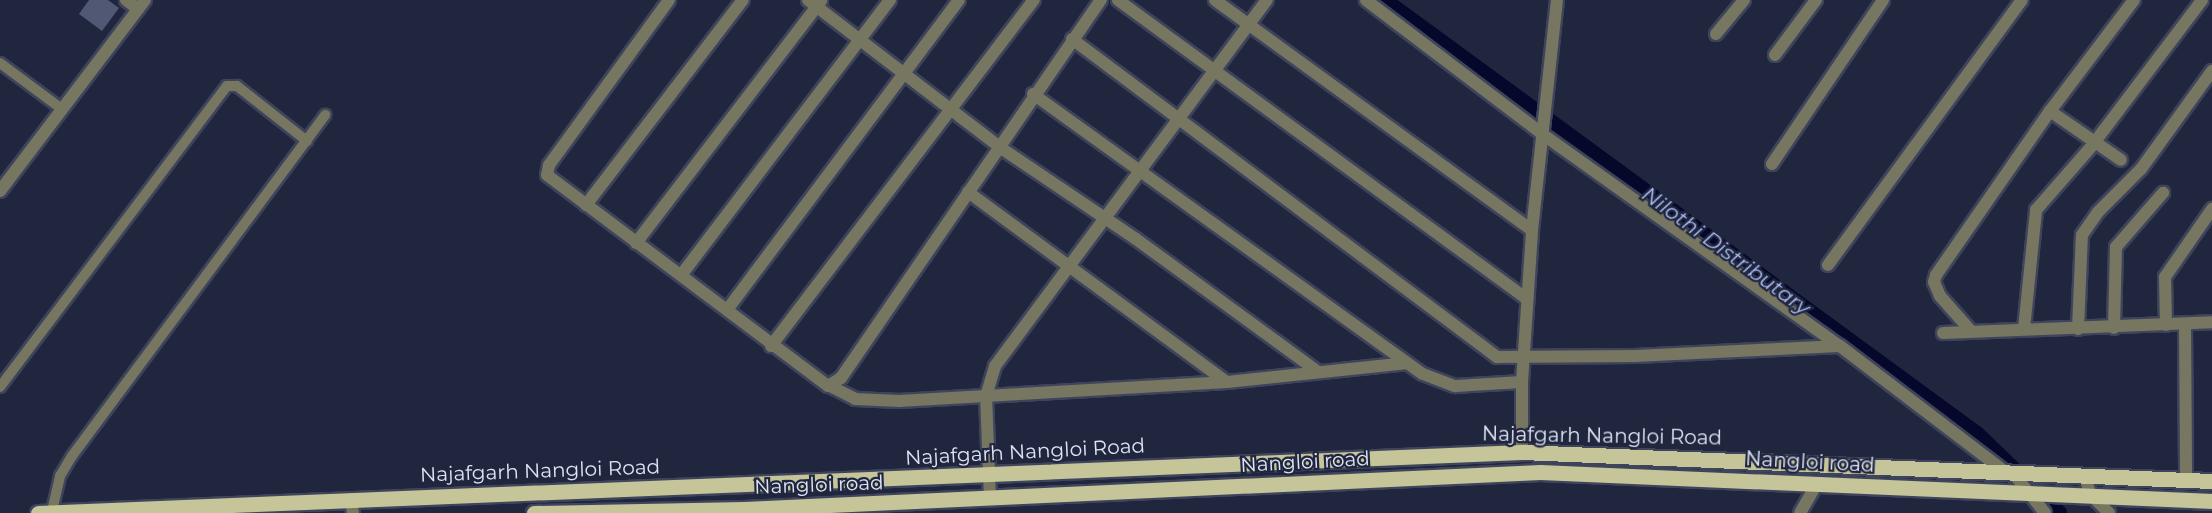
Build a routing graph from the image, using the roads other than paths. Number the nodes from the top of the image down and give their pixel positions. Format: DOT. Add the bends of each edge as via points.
graph roads {
  1 [pos="126,0"];
  2 [pos="669,0"];
  3 [pos="743,0"];
  4 [pos="890,0"];
  5 [pos="959,0"];
  6 [pos="1034,0"];
  7 [pos="1101,0"];
  8 [pos="1118,0"];
  9 [pos="1215,0"];
  10 [pos="1267,0"];
  11 [pos="1366,0"];
  12 [pos="1557,0"];
  13 [pos="1744,0"];
  14 [pos="1816,0"];
  15 [pos="1883,0"];
  16 [pos="2022,0"];
  17 [pos="2134,0"];
  18 [pos="2202,0"];
  19 [pos="816,2"];
  20 [pos="141,4"];
  21 [pos="1248,25"];
  22 [pos="1716,34"];
  23 [pos="861,39"];
  24 [pos="1072,39"];
  25 [pos="1775,55"];
  26 [pos="0,63"];
  27 [pos="2212,71"];
  28 [pos="1213,72"];
  29 [pos="906,74"];
  30 [pos="1033,94"];
  31 [pos="62,109"];
  32 [pos="950,110"];
  33 [pos="2050,111"];
  34 [pos="325,114"];
  35 [pos="1178,118"];
  36 [pos="1541,132"];
  37 [pos="307,141"];
  38 [pos="2094,142"];
  39 [pos="998,146"];
  40 [pos="2121,160"];
  41 [pos="1772,164"];
  42 [pos="1141,168"];
  43 [pos="0,191"];
  44 [pos="968,192"];
  45 [pos="2163,194"];
  46 [pos="585,205"];
  47 [pos="2212,209"];
  48 [pos="1104,217"];
  49 [pos="1532,230"];
  50 [pos="636,243"];
  51 [pos="1068,265"];
  52 [pos="1828,265"];
  53 [pos="681,274"];
  54 [pos="1527,299"];
  55 [pos="727,310"];
  56 [pos="2212,322"];
  57 [pos="2185,324"];
  58 [pos="2166,325"];
  59 [pos="2114,327"];
  60 [pos="2024,328"];
  61 [pos="2078,329"];
  62 [pos="1970,330"];
  63 [pos="1943,333"];
  64 [pos="771,346"];
  65 [pos="1840,346"];
  66 [pos="1524,357"];
  67 [pos="1407,363"];
  68 [pos="1317,371"];
  69 [pos="1227,382"];
  70 [pos="1522,382"];
  71 [pos="830,386"];
  72 [pos="0,387"];
  73 [pos="987,396"];
  74 [pos="1522,452"];
  75 [pos="1566,453"];
  76 [pos="1565,472"];
  77 [pos="2012,473"];
  78 [pos="989,476"];
  79 [pos="2085,476"];
  80 [pos="2186,479"];
  81 [pos="2212,481"];
  82 [pos="1818,483"];
  83 [pos="2032,495"];
  84 [pos="2084,495"];
  85 [pos="990,499"];
  86 [pos="2212,501"];
  87 [pos="352,506"];
  88 [pos="45,512"];
  89 [pos="619,512"];
  90 [pos="534,513"];
  91 [pos="1800,513"];
  92 [pos="2045,513"];
  93 [pos="2109,513"];
  1 -- 20 [label="street"];
  2 -- 46 [label="street" via="547,169 548,176"];
  3 -- 46 [label="street"];
  4 -- 23 [label="street"];
  5 -- 29 [label="street"];
  6 -- 32 [label="street"];
  7 -- 24 [label="street"];
  8 -- 28 [label="street"];
  9 -- 21 [label="street"];
  10 -- 21 [label="street"];
  11 -- 36 [label="street"];
  12 -- 36 [label="street"];
  13 -- 22 [label="street"];
  14 -- 25 [label="street"];
  15 -- 41 [label="street"];
  16 -- 52 [label="street"];
  17 -- 33 [label="street"];
  18 -- 38 [label="street"];
  19 -- 23 [label="street"];
  19 -- 50 [label="street"];
  20 -- 31 [label="street"];
  21 -- 28 [label="street"];
  21 -- 49 [label="street"];
  23 -- 29 [label="street"];
  23 -- 53 [label="street"];
  24 -- 30 [label="street"];
  24 -- 35 [label="street"];
  26 -- 31 [label="lane"];
  27 -- 61 [label="street" via="2141,169 2098,212 2082,235"];
  28 -- 35 [label="street"];
  28 -- 54 [label="street"];
  29 -- 32 [label="street"];
  29 -- 55 [label="street"];
  30 -- 39 [label="street"];
  30 -- 42 [label="street"];
  31 -- 43 [label="street"];
  32 -- 39 [label="street"];
  32 -- 64 [label="street"];
  33 -- 38 [label="street"];
  33 -- 62 [label="street" via="1936,275 1934,282 1940,296"];
  34 -- 37 [label="lane"];
  35 -- 42 [label="street"];
  35 -- 66 [label="street" via="1492,354 1500,358"];
  36 -- 49 [label="street"];
  36 -- 65 [label="street"];
  37 -- 72 [label="lane" via="237,86 227,86"];
  37 -- 88 [label="lane" via="72,456"];
  38 -- 40 [label="street"];
  38 -- 60 [label="street" via="2036,210"];
  39 -- 44 [label="street"];
  39 -- 48 [label="street"];
  42 -- 48 [label="street"];
  42 -- 67 [label="street"];
  44 -- 51 [label="street"];
  44 -- 71 [label="street" via="841,378"];
  45 -- 59 [label="street" via="2116,247"];
  46 -- 50 [label="street"];
  47 -- 58 [label="street" via="2166,277"];
  48 -- 51 [label="street"];
  48 -- 68 [label="street"];
  49 -- 54 [label="street"];
  50 -- 53 [label="street"];
  51 -- 69 [label="street"];
  51 -- 73 [label="street" via="995,366"];
  53 -- 55 [label="street"];
  54 -- 66 [label="street"];
  55 -- 64 [label="street"];
  56 -- 57 [label="street"];
  57 -- 58 [label="street"];
  57 -- 80 [label="street"];
  58 -- 59 [label="street"];
  59 -- 61 [label="street"];
  60 -- 61 [label="street"];
  60 -- 62 [label="street"];
  62 -- 63 [label="street"];
  64 -- 71 [label="street"];
  65 -- 66 [label="street"];
  65 -- 77 [label="street"];
  66 -- 70 [label="street"];
  67 -- 68 [label="street"];
  67 -- 70 [label="street" via="1437,382 1455,386"];
  68 -- 69 [label="street"];
  69 -- 73 [label="street"];
  70 -- 74 [label="street"];
  71 -- 73 [label="street" via="865,401"];
  73 -- 78 [label="street"];
  74 -- 75 [label="main road, Najafgarh Nangloi Road"];
  74 -- 78 [label="main road, Najafgarh Nangloi Road"];
  75 -- 76 [label="main road"];
  75 -- 77 [label="main road, Najafgarh Nangloi Road"];
  76 -- 82 [label="main road, Nangloi road"];
  76 -- 85 [label="main road, Nangloi road"];
  77 -- 79 [label="main road"];
  77 -- 83 [label="street"];
  78 -- 85 [label="street"];
  78 -- 87 [label="main road, Najafgarh Nangloi Road"];
  79 -- 80 [label="main road"];
  79 -- 84 [label="street"];
  80 -- 81 [label="main road"];
  82 -- 83 [label="main road, Nangloi road"];
  82 -- 91 [label="street"];
  83 -- 84 [label="main road, Nangloi road"];
  83 -- 92 [label="street"];
  84 -- 86 [label="main road"];
  84 -- 93 [label="street"];
  85 -- 89 [label="main road, Nangloi road"];
  87 -- 88 [label="main road, Najafgarh Nangloi Road"];
  89 -- 90 [label="main road, Nangloi road"];
}
